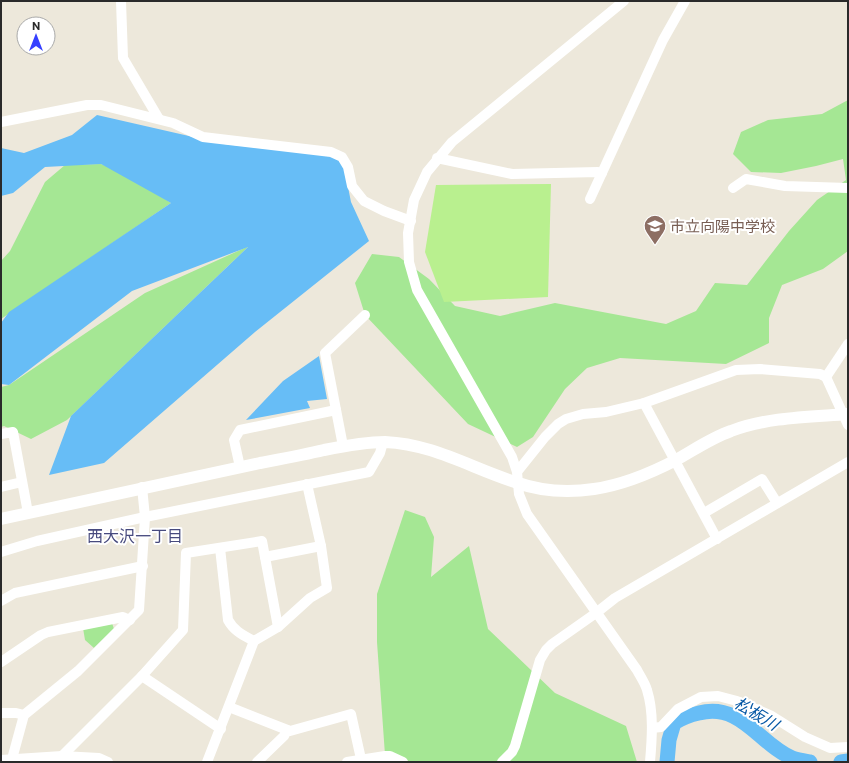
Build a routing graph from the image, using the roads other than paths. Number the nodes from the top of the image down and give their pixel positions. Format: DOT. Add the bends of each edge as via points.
graph roads {
  1 [pos="121,1"];
  2 [pos="685,1"];
  3 [pos="619,2"];
  4 [pos="159,119"];
  5 [pos="1,122"];
  6 [pos="438,158"];
  7 [pos="602,173"];
  8 [pos="733,188"];
  9 [pos="848,188"];
  10 [pos="590,199"];
  11 [pos="411,221"];
  12 [pos="365,315"];
  13 [pos="848,344"];
  14 [pos="826,377"];
  15 [pos="644,403"];
  16 [pos="336,410"];
  17 [pos="847,418"];
  18 [pos="1,434"];
  19 [pos="383,442"];
  20 [pos="344,446"];
  21 [pos="675,460"];
  22 [pos="848,462"];
  23 [pos="240,468"];
  24 [pos="517,478"];
  25 [pos="22,482"];
  26 [pos="307,484"];
  27 [pos="1,486"];
  28 [pos="142,487"];
  29 [pos="777,503"];
  30 [pos="28,513"];
  31 [pos="704,513"];
  32 [pos="145,517"];
  33 [pos="1,519"];
  34 [pos="717,539"];
  35 [pos="321,546"];
  36 [pos="220,548"];
  37 [pos="1,552"];
  38 [pos="265,557"];
  39 [pos="143,566"];
  40 [pos="1,601"];
  41 [pos="596,613"];
  42 [pos="130,620"];
  43 [pos="278,627"];
  44 [pos="254,641"];
  45 [pos="1,662"];
  46 [pos="142,676"];
  47 [pos="229,707"];
  48 [pos="1,713"];
  49 [pos="24,715"];
  50 [pos="652,728"];
  51 [pos="220,729"];
  52 [pos="287,730"];
  53 [pos="848,746"];
  54 [pos="62,756"];
  55 [pos="12,759"];
  56 [pos="361,759"];
  57 [pos="1,760"];
  58 [pos="108,762"];
  59 [pos="208,762"];
  60 [pos="257,762"];
  61 [pos="347,762"];
  62 [pos="403,762"];
  63 [pos="502,762"];
  64 [pos="650,762"];
  1 -- 4 [label="street" via="123,58"];
  2 -- 7 [label="street" via="663,40"];
  3 -- 6 [label="street" via="452,142"];
  4 -- 5 [label="street" via="101,105 86,105"];
  4 -- 11 [label="street" via="203,136 331,152 342,157 348,167 352,186 364,201 384,212"];
  6 -- 7 [label="street" via="512,174"];
  6 -- 11 [label="street" via="427,172 414,200"];
  7 -- 10 [label="street"];
  8 -- 9 [label="street" via="746,180 785,186"];
  11 -- 24 [label="street" via="408,233 409,262 417,290 512,457"];
  12 -- 16 [label="street" via="325,353"];
  13 -- 14 [label="street"];
  14 -- 15 [label="street" via="820,374 760,369 736,370"];
  14 -- 17 [label="street"];
  15 -- 21 [label="street"];
  15 -- 24 [label="street" via="566,419 545,437"];
  16 -- 20 [label="street"];
  16 -- 23 [label="street" via="240,430 234,440"];
  17 -- 21 [label="street" via="796,417 762,422 725,433"];
  18 -- 25 [label="street" via="13,432"];
  19 -- 20 [label="street"];
  19 -- 24 [label="street" via="424,447"];
  19 -- 26 [label="street" via="369,472"];
  20 -- 23 [label="street"];
  21 -- 24 [label="street" via="621,484 593,489 545,489"];
  21 -- 31 [label="street"];
  22 -- 29 [label="street"];
  23 -- 28 [label="street"];
  24 -- 41 [label="street" via="519,494 527,514"];
  25 -- 27 [label="street"];
  25 -- 30 [label="street"];
  26 -- 32 [label="street"];
  26 -- 35 [label="street"];
  28 -- 30 [label="street"];
  28 -- 32 [label="street"];
  29 -- 31 [label="street" via="762,479"];
  29 -- 34 [label="street"];
  30 -- 33 [label="street"];
  31 -- 34 [label="street"];
  32 -- 37 [label="street" via="37,541"];
  32 -- 39 [label="street"];
  34 -- 41 [label="street" via="652,575"];
  35 -- 38 [label="street"];
  35 -- 43 [label="street" via="327,588 310,598"];
  36 -- 38 [label="street" via="262,541"];
  36 -- 44 [label="street" via="228,620 240,634"];
  36 -- 46 [label="street" via="186,554 183,630"];
  38 -- 43 [label="street"];
  39 -- 40 [label="street" via="14,593"];
  39 -- 42 [label="street" via="139,610"];
  41 -- 50 [label="street" via="637,670 647,689"];
  41 -- 63 [label="street" via="549,647 540,660 515,746"];
  42 -- 45 [label="street" via="123,617 48,632"];
  42 -- 49 [label="street" via="78,671"];
  43 -- 44 [label="street"];
  44 -- 47 [label="street"];
  46 -- 51 [label="street"];
  46 -- 54 [label="street"];
  47 -- 51 [label="street"];
  47 -- 52 [label="street"];
  48 -- 49 [label="street"];
  49 -- 55 [label="street"];
  50 -- 53 [label="street" via="661,727 678,708 701,697 718,696 738,701 770,715 805,737 830,748"];
  50 -- 64 [label="street"];
  51 -- 59 [label="street"];
  52 -- 56 [label="street" via="351,714"];
  52 -- 60 [label="street"];
  54 -- 55 [label="street"];
  54 -- 58 [label="street" via="99,758"];
  55 -- 57 [label="street"];
  56 -- 61 [label="street"];
  56 -- 62 [label="street" via="390,756"];
}
